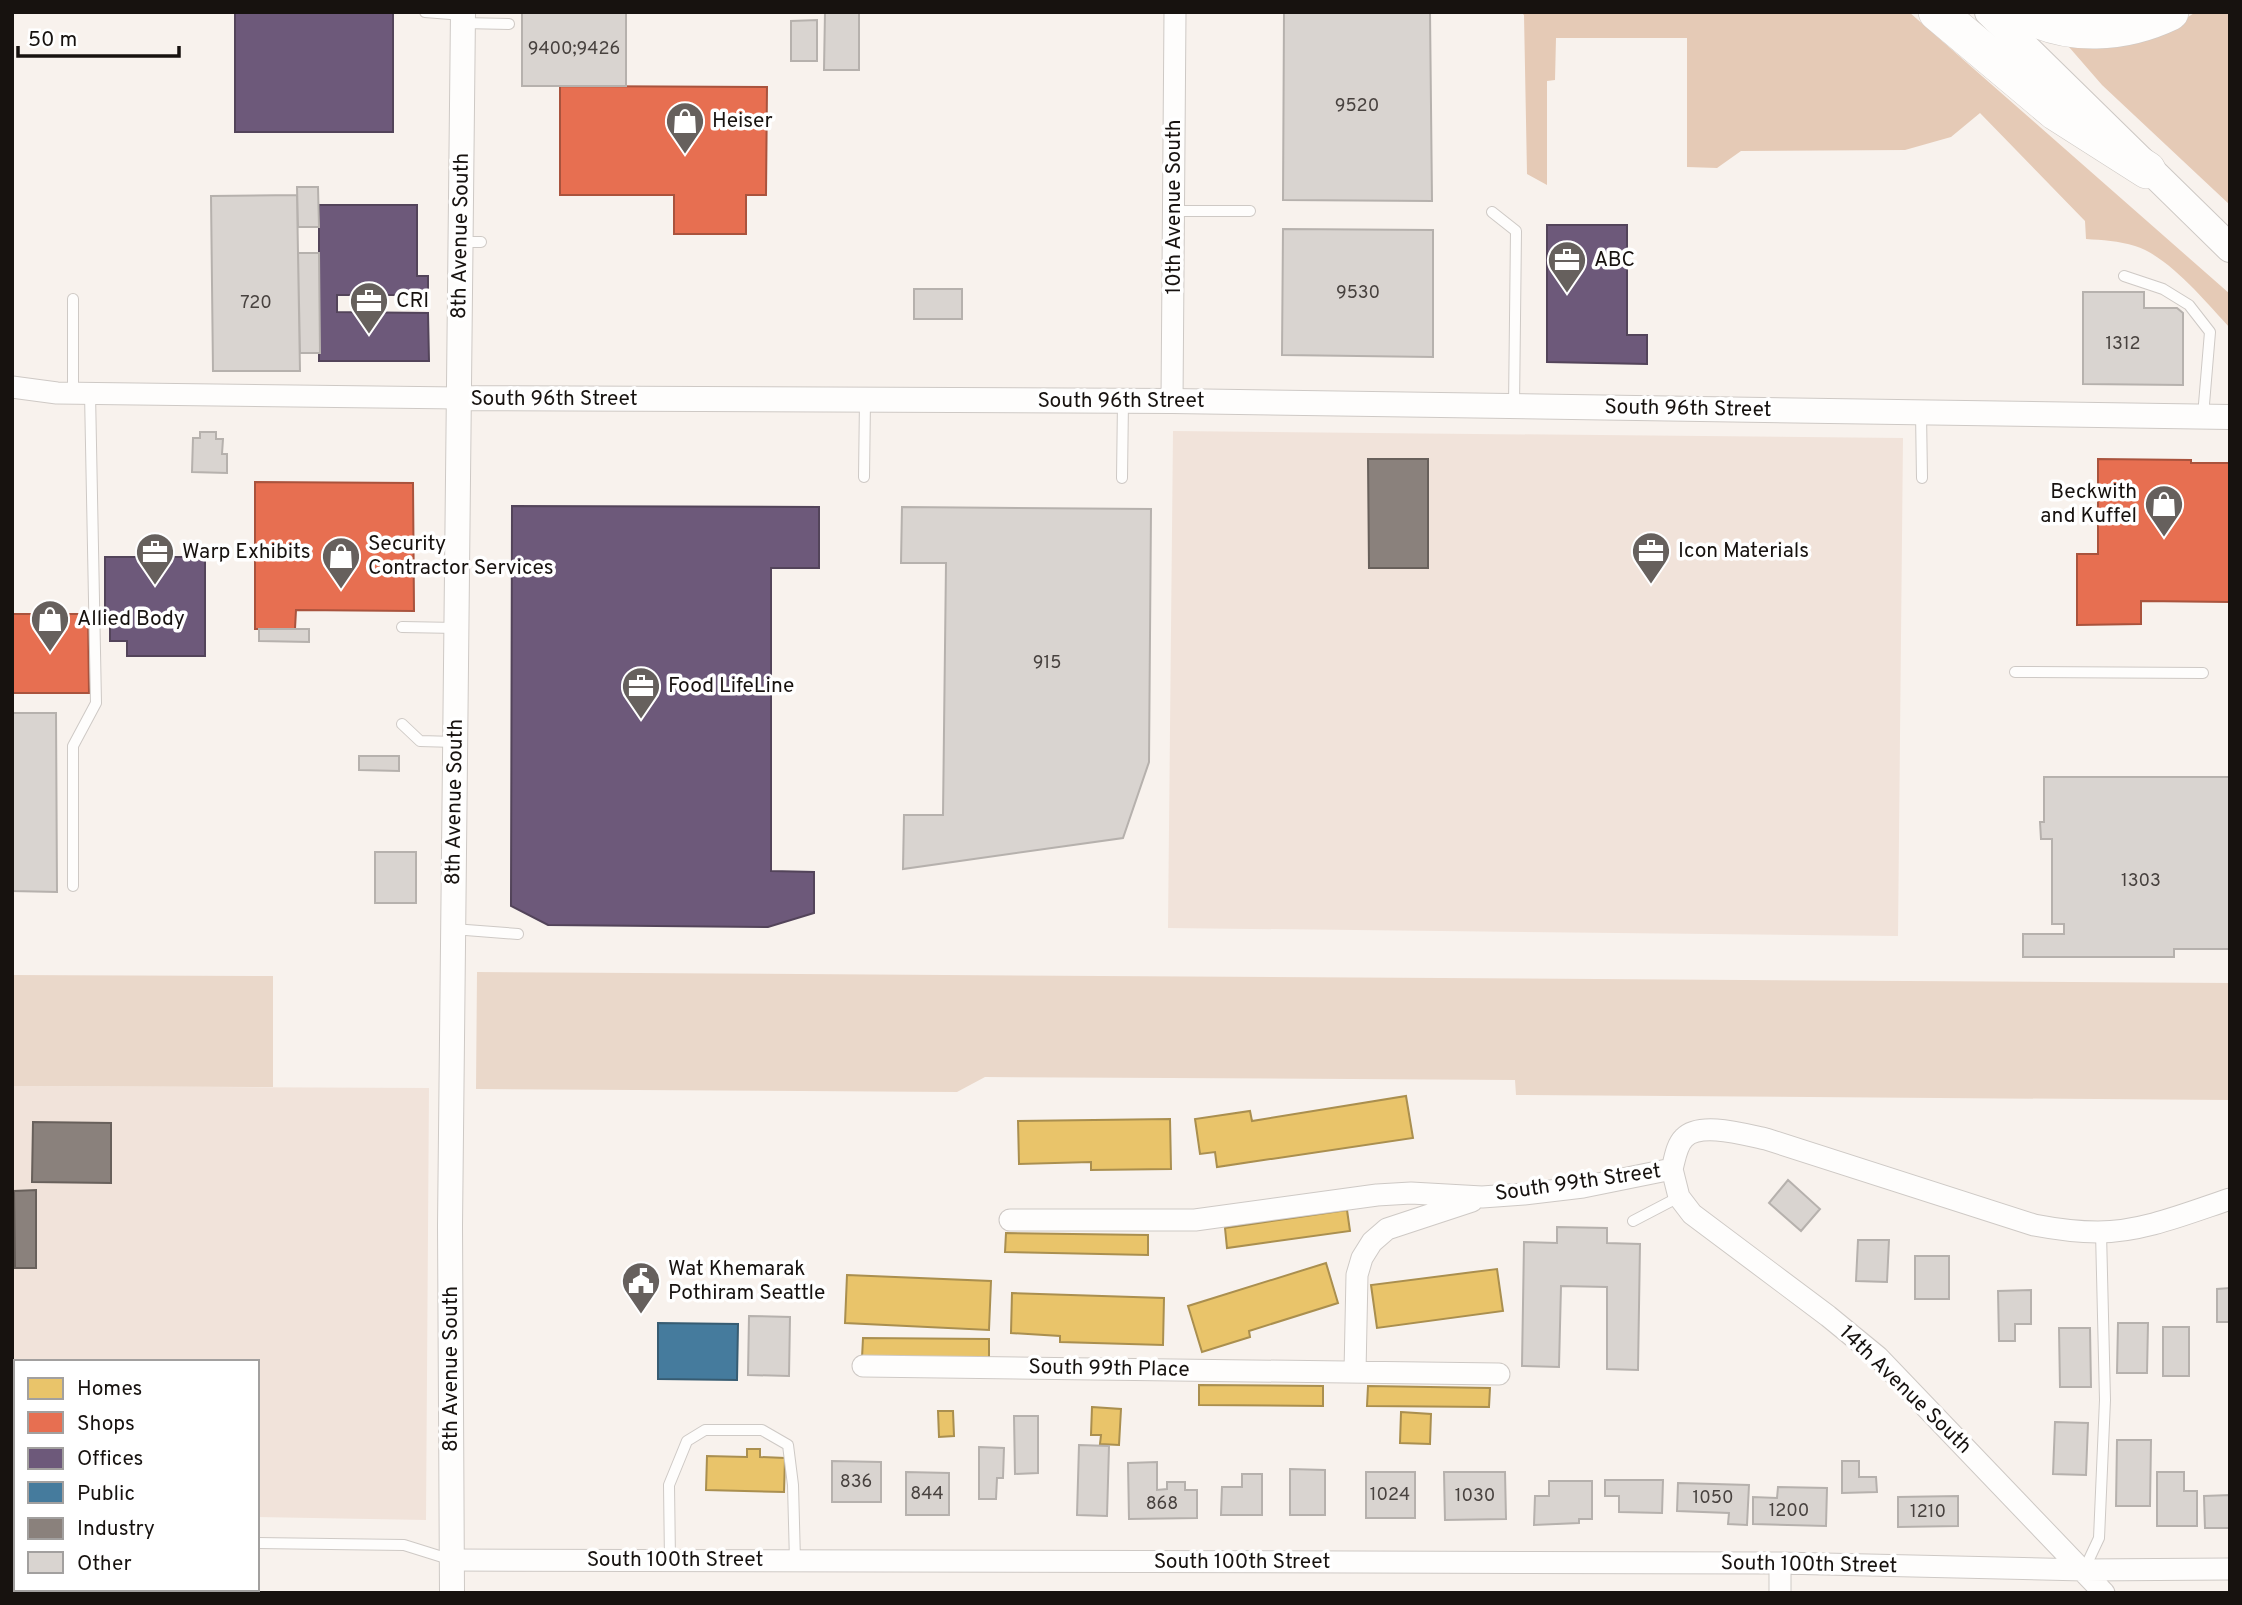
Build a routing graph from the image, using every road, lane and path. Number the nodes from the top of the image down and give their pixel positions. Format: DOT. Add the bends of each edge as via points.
graph roads {
  1 [pos="425,12"];
  2 [pos="1175,12"];
  3 [pos="1937,12"];
  4 [pos="1989,12"];
  5 [pos="2022,12"];
  6 [pos="2170,12"];
  7 [pos="463,17"];
  8 [pos="509,23"];
  9 [pos="2147,170"];
  10 [pos="1174,211"];
  11 [pos="1250,211"];
  12 [pos="1492,212"];
  13 [pos="2230,247"];
  14 [pos="2124,275"];
  15 [pos="73,299"];
  16 [pos="12,387"];
  17 [pos="81,393"];
  18 [pos="460,398"];
  19 [pos="864,400"];
  20 [pos="1123,401"];
  21 [pos="1172,401"];
  22 [pos="1514,407"];
  23 [pos="1921,413"];
  24 [pos="2203,417"];
  25 [pos="2229,417"];
  26 [pos="864,477"];
  27 [pos="1122,478"];
  28 [pos="1922,478"];
  29 [pos="402,627"];
  30 [pos="457,628"];
  31 [pos="2015,673"];
  32 [pos="2203,673"];
  33 [pos="402,724"];
  34 [pos="455,742"];
  35 [pos="73,886"];
  36 [pos="453,929"];
  37 [pos="517,934"];
  38 [pos="1672,1169"];
  39 [pos="1482,1197"];
  40 [pos="1679,1197"];
  41 [pos="2230,1199"];
  42 [pos="1010,1220"];
  43 [pos="1633,1221"];
  44 [pos="2101,1232"];
  45 [pos="863,1366"];
  46 [pos="1355,1372"];
  47 [pos="1499,1374"];
  48 [pos="259,1542"];
  49 [pos="452,1560"];
  50 [pos="670,1560"];
  51 [pos="795,1561"];
  52 [pos="1780,1563"];
  53 [pos="2230,1569"];
  54 [pos="2084,1570"];
  55 [pos="452,1593"];
  56 [pos="1780,1593"];
  57 [pos="2104,1593"];
  1 -- 7 [label="lane"];
  2 -- 10 [label="street, 10th Avenue South"];
  3 -- 9 [label="highway" via="2056,112"];
  4 -- 9 [label="main road"];
  5 -- 6 [label="highway" via="2062,27 2096,31 2128,28"];
  7 -- 8 [label="lane"];
  7 -- 18 [label="street, 8th Avenue South" via="471,242"];
  9 -- 13 [label="main road"];
  10 -- 11 [label="lane"];
  10 -- 21 [label="street, 10th Avenue South"];
  12 -- 22 [label="lane" via="1516,230"];
  14 -- 24 [label="lane" via="2163,289 2189,305 2210,332"];
  15 -- 17 [label="lane"];
  16 -- 17 [label="street, South 96th Street"];
  17 -- 18 [label="street, South 96th Street"];
  17 -- 35 [label="lane" via="96,703 73,746"];
  18 -- 19 [label="street, South 96th Street"];
  18 -- 30 [label="street, 8th Avenue South"];
  19 -- 20 [label="street, South 96th Street"];
  19 -- 26 [label="lane"];
  20 -- 21 [label="street, South 96th Street"];
  20 -- 27 [label="lane"];
  21 -- 22 [label="street, South 96th Street"];
  22 -- 23 [label="street, South 96th Street"];
  23 -- 24 [label="street, South 96th Street"];
  23 -- 28 [label="lane"];
  24 -- 25 [label="street, South 96th Street"];
  29 -- 30 [label="lane"];
  30 -- 34 [label="street, 8th Avenue South"];
  31 -- 32 [label="lane"];
  33 -- 34 [label="lane" via="420,741"];
  34 -- 36 [label="street, 8th Avenue South"];
  36 -- 37 [label="lane"];
  36 -- 49 [label="street, 8th Avenue South"];
  38 -- 39 [label="street, South 99th Street" via="1583,1187"];
  38 -- 40 [label="street, 14th Avenue South"];
  38 -- 44 [label="street, South 99th Street" via="1684,1137 1696,1131 1728,1131 1766,1139 2034,1225"];
  39 -- 42 [label="street, South 99th Street" via="1377,1195 1195,1220"];
  39 -- 46 [label="street" via="1387,1229 1372,1242 1357,1275"];
  40 -- 43 [label="lane"];
  40 -- 54 [label="street, 14th Avenue South" via="1692,1214 1878,1357"];
  41 -- 44 [label="street, South 99th Street" via="2134,1228"];
  44 -- 54 [label="lane" via="2105,1400 2099,1538"];
  45 -- 46 [label="street, South 99th Place"];
  46 -- 47 [label="street, South 99th Place"];
  48 -- 49 [label="lane, South 100th Street" via="404,1545"];
  49 -- 50 [label="street, South 100th Street"];
  49 -- 55 [label="street, 8th Avenue South"];
  50 -- 51 [label="street, South 100th Street"];
  50 -- 51 [label="lane" via="669,1485 687,1441 705,1430 762,1430 788,1445"];
  51 -- 52 [label="street, South 100th Street"];
  52 -- 54 [label="street, South 100th Street"];
  52 -- 56 [label="street"];
  53 -- 54 [label="street, South 100th Street"];
  54 -- 57 [label="street, 14th Avenue South"];
}
